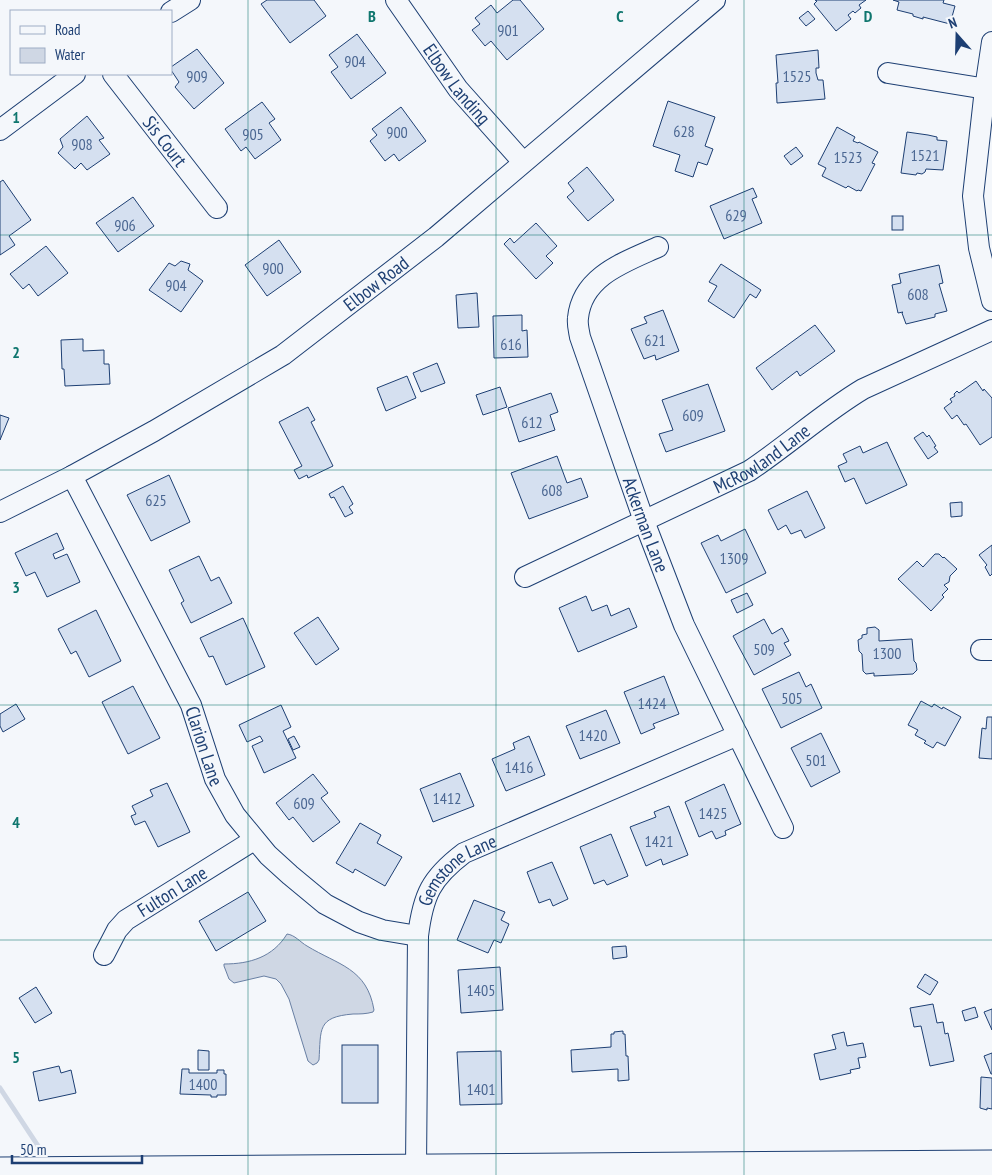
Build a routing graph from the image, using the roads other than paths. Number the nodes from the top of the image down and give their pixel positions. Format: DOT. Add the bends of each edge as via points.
graph roads {
  1 [pos="190,0"];
  2 [pos="396,0"];
  3 [pos="714,0"];
  4 [pos="172,11"];
  5 [pos="992,42"];
  6 [pos="888,74"];
  7 [pos="74,75"];
  8 [pos="115,75"];
  9 [pos="988,90"];
  10 [pos="0,130"];
  11 [pos="523,162"];
  12 [pos="217,208"];
  13 [pos="658,247"];
  14 [pos="992,302"];
  15 [pos="992,330"];
  16 [pos="72,476"];
  17 [pos="0,512"];
  18 [pos="644,521"];
  19 [pos="525,577"];
  20 [pos="738,734"];
  21 [pos="783,828"];
  22 [pos="254,840"];
  23 [pos="418,936"];
  24 [pos="104,955"];
  25 [pos="992,1163"];
  26 [pos="416,1168"];
  27 [pos="0,1170"];
  1 -- 4 [label="street"];
  2 -- 11 [label="street, Elbow Landing" via="458,89"];
  3 -- 11 [label="street, Elbow Road"];
  5 -- 9 [label="street"];
  6 -- 9 [label="street"];
  7 -- 10 [label="street"];
  8 -- 12 [label="street, Sis Court"];
  9 -- 14 [label="street" via="973,196 979,248"];
  11 -- 16 [label="street, Elbow Road" via="436,237 283,355"];
  13 -- 18 [label="street, Ackerman Lane" via="604,273 590,287 581,303 578,319 586,358"];
  15 -- 18 [label="street, McRowland Lane" via="863,389 749,471"];
  16 -- 17 [label="street, Elbow Road"];
  16 -- 22 [label="street, Clarion Lane" via="191,706 222,794"];
  18 -- 19 [label="street, McRowland Lane"];
  18 -- 20 [label="street, Ackerman Lane" via="684,625"];
  20 -- 21 [label="street, Ackerman Lane"];
  20 -- 23 [label="street, Gemstone Lane" via="464,853 446,867 425,897"];
  22 -- 23 [label="street, Clarion Lane" via="290,876 325,904 382,930"];
  22 -- 24 [label="street, Fulton Lane" via="126,920"];
  23 -- 26 [label="street, Gemstone Lane"];
  25 -- 26 [label="main road"];
  26 -- 27 [label="main road"];
}
